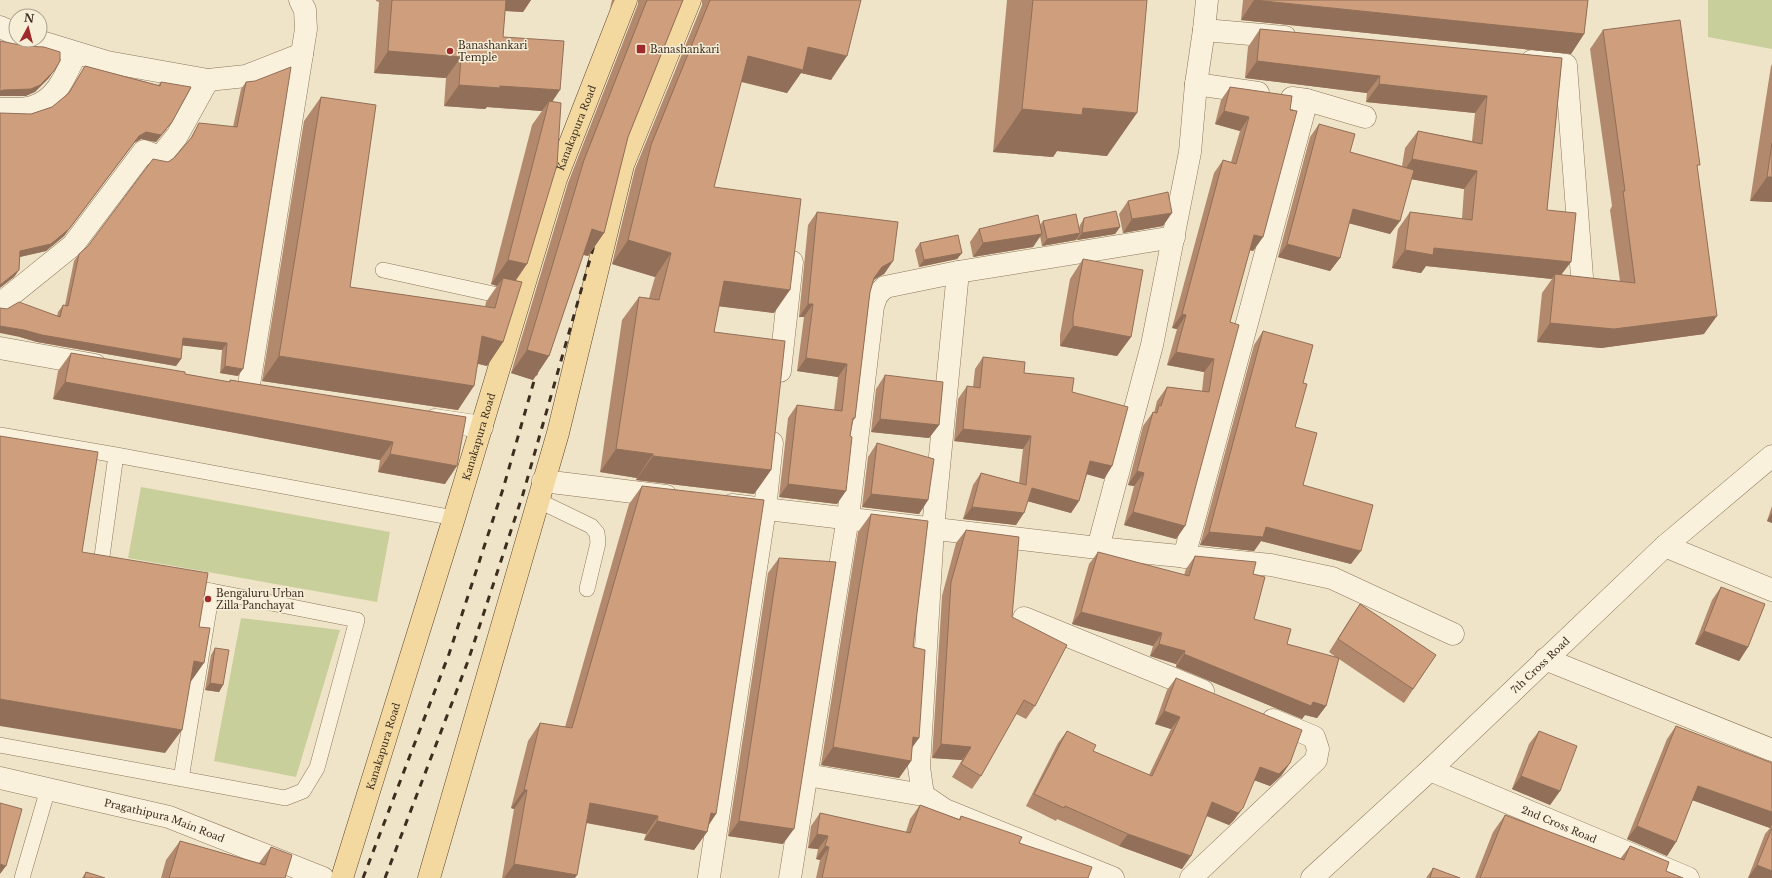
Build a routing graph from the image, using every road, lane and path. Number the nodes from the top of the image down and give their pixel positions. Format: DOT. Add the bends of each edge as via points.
graph roads {
  1 [pos="300,0"];
  2 [pos="626,0"];
  3 [pos="690,0"];
  4 [pos="1206,0"];
  5 [pos="1204,30"];
  6 [pos="1307,40"];
  7 [pos="48,44"];
  8 [pos="76,53"];
  9 [pos="302,54"];
  10 [pos="1511,59"];
  11 [pos="208,80"];
  12 [pos="1196,84"];
  13 [pos="1307,100"];
  14 [pos="0,109"];
  15 [pos="1365,118"];
  16 [pos="1174,237"];
  17 [pos="794,241"];
  18 [pos="383,270"];
  19 [pos="958,272"];
  20 [pos="1582,277"];
  21 [pos="520,300"];
  22 [pos="0,304"];
  23 [pos="0,348"];
  24 [pos="114,368"];
  25 [pos="225,387"];
  26 [pos="778,391"];
  27 [pos="413,417"];
  28 [pos="774,422"];
  29 [pos="482,427"];
  30 [pos="0,435"];
  31 [pos="116,454"];
  32 [pos="1772,456"];
  33 [pos="540,490"];
  34 [pos="685,499"];
  35 [pos="709,502"];
  36 [pos="764,509"];
  37 [pos="454,518"];
  38 [pos="848,518"];
  39 [pos="933,528"];
  40 [pos="1665,546"];
  41 [pos="1098,548"];
  42 [pos="1184,557"];
  43 [pos="115,574"];
  44 [pos="175,584"];
  45 [pos="587,589"];
  46 [pos="1772,590"];
  47 [pos="212,591"];
  48 [pos="1024,618"];
  49 [pos="1453,634"];
  50 [pos="1545,659"];
  51 [pos="1220,698"];
  52 [pos="1256,713"];
  53 [pos="0,745"];
  54 [pos="1772,750"];
  55 [pos="1430,770"];
  56 [pos="807,775"];
  57 [pos="0,778"];
  58 [pos="182,779"];
  59 [pos="48,789"];
  60 [pos="922,795"];
  61 [pos="22,878"];
  62 [pos="323,878"];
  63 [pos="342,878"];
  64 [pos="429,878"];
  65 [pos="710,878"];
  66 [pos="790,878"];
  67 [pos="1113,878"];
  68 [pos="1191,878"];
  69 [pos="1312,878"];
  70 [pos="1688,878"];
  1 -- 9 [label="street" via="305,10 306,29"];
  2 -- 21 [label="main road, Kanakapura Road" via="556,179"];
  3 -- 33 [label="main road" via="623,165 558,433"];
  4 -- 5 [label="street"];
  5 -- 6 [label="street"];
  5 -- 12 [label="street"];
  7 -- 8 [label="street"];
  8 -- 11 [label="street" via="106,62"];
  8 -- 14 [label="street" via="54,94 32,107"];
  9 -- 11 [label="street" via="246,76"];
  9 -- 25 [label="street" via="257,393"];
  10 -- 20 [label="street" via="1566,65"];
  11 -- 22 [label="street" via="178,136 160,157 144,150 73,245"];
  12 -- 13 [label="street"];
  12 -- 16 [label="street" via="1190,152"];
  13 -- 15 [label="street"];
  13 -- 42 [label="street"];
  16 -- 19 [label="street"];
  16 -- 41 [label="street" via="1152,345"];
  17 -- 26 [label="street"];
  18 -- 21 [label="lane"];
  19 -- 38 [label="street" via="885,287 877,295 873,306"];
  19 -- 39 [label="street"];
  21 -- 29 [label="main road, Kanakapura Road"];
  23 -- 24 [label="street"];
  27 -- 29 [label="street"];
  28 -- 36 [label="street"];
  29 -- 37 [label="main road, Kanakapura Road"];
  30 -- 31 [label="lane"];
  31 -- 37 [label="lane"];
  31 -- 43 [label="lane" via="100,571"];
  32 -- 40 [label="street, 7th Cross Road"];
  33 -- 34 [label="street"];
  33 -- 45 [label="lane" via="597,533 598,543"];
  33 -- 64 [label="main road"];
  35 -- 36 [label="street"];
  36 -- 38 [label="street"];
  36 -- 65 [label="street"];
  37 -- 63 [label="main road, Kanakapura Road"];
  38 -- 39 [label="street"];
  38 -- 56 [label="street"];
  39 -- 41 [label="street"];
  39 -- 60 [label="street" via="919,767"];
  40 -- 46 [label="street"];
  40 -- 50 [label="street, 7th Cross Road"];
  41 -- 42 [label="street"];
  42 -- 49 [label="street" via="1271,565 1332,578"];
  44 -- 47 [label="lane"];
  47 -- 58 [label="lane"];
  47 -- 58 [label="lane" via="357,620 318,768 304,791 285,798"];
  48 -- 51 [label="street"];
  50 -- 54 [label="street"];
  50 -- 55 [label="street, 7th Cross Road"];
  52 -- 68 [label="street" via="1314,737 1318,749 1316,760"];
  53 -- 58 [label="lane"];
  55 -- 69 [label="street, 7th Cross Road"];
  55 -- 70 [label="street, 2nd Cross Road"];
  56 -- 60 [label="street"];
  56 -- 66 [label="street"];
  57 -- 59 [label="street, Pragathipura Main Road"];
  59 -- 61 [label="lane"];
  59 -- 62 [label="street, Pragathipura Main Road" via="168,817"];
  60 -- 67 [label="street" via="945,810"];
}
